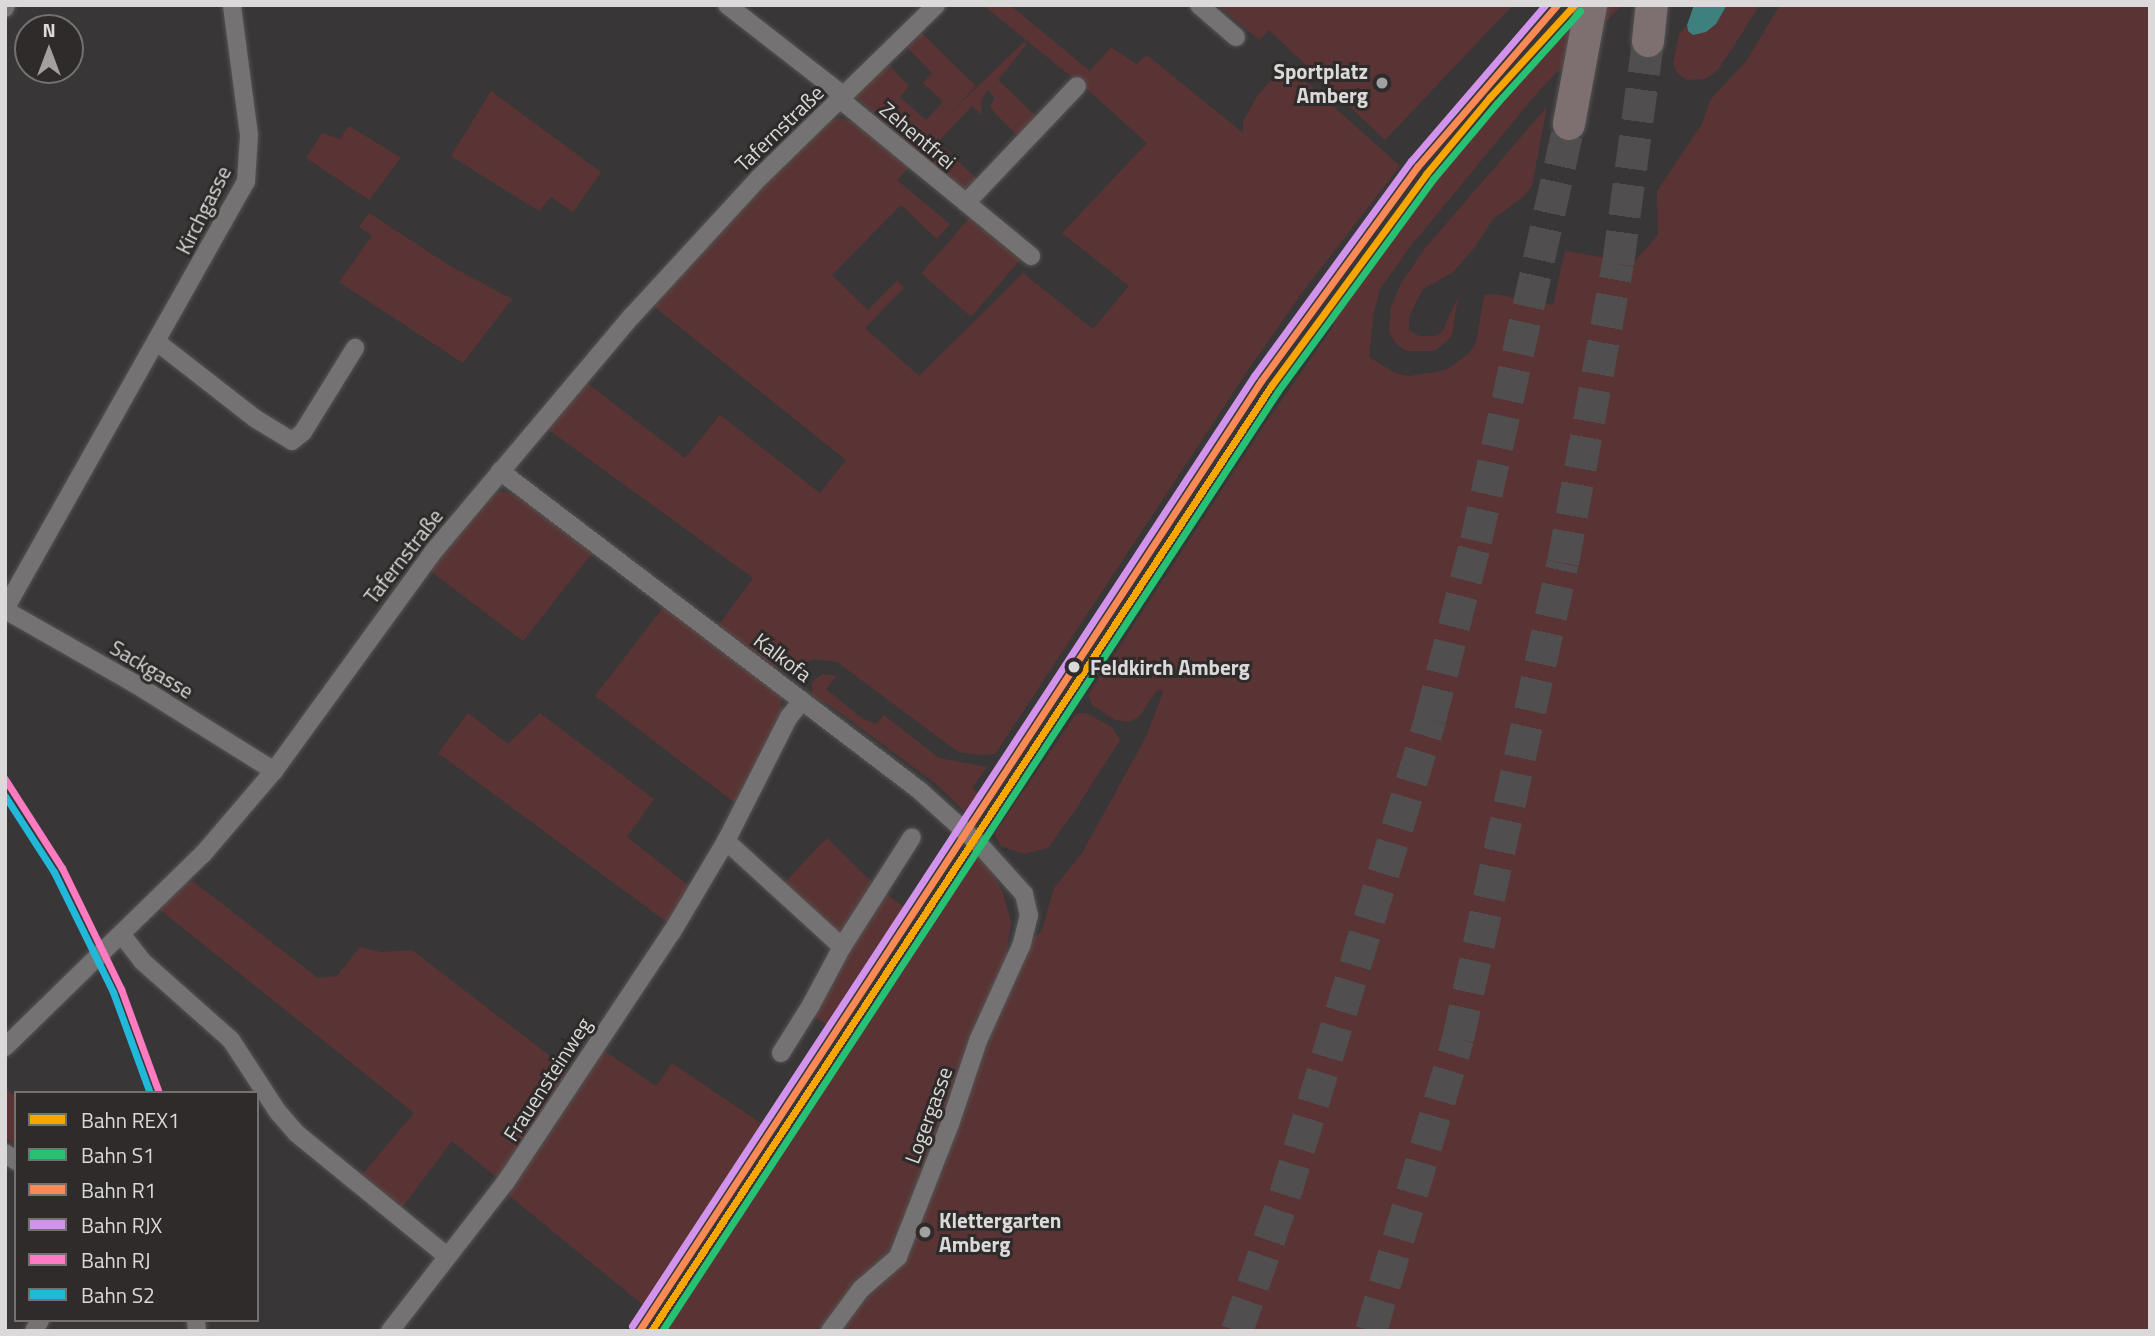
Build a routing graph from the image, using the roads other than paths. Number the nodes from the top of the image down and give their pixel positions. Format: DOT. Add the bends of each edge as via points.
graph roads {
  1 [pos="232,5"];
  2 [pos="727,5"];
  3 [pos="936,5"];
  4 [pos="1199,5"];
  5 [pos="1591,5"];
  6 [pos="1652,5"];
  7 [pos="1236,37"];
  8 [pos="1648,41"];
  9 [pos="1077,86"];
  10 [pos="842,98"];
  11 [pos="1569,124"];
  12 [pos="966,203"];
  13 [pos="1031,256"];
  14 [pos="157,342"];
  15 [pos="355,348"];
  16 [pos="500,471"];
  17 [pos="5,609"];
  18 [pos="802,701"];
  19 [pos="274,771"];
  20 [pos="912,837"];
  21 [pos="726,841"];
  22 [pos="1024,894"];
  23 [pos="122,935"];
  24 [pos="842,947"];
  25 [pos="5,1047"];
  26 [pos="780,1053"];
  27 [pos="447,1255"];
  28 [pos="390,1331"];
  29 [pos="830,1331"];
  1 -- 14 [label="street, Kirchgasse" via="249,135 249,169 231,212"];
  2 -- 10 [label="street, Tafernstraße"];
  3 -- 10 [label="street, Tafernstraße"];
  4 -- 7 [label="street"];
  5 -- 11 [label="highway"];
  6 -- 8 [label="highway"];
  9 -- 12 [label="street"];
  10 -- 12 [label="street, Zehentfrei"];
  10 -- 16 [label="street, Tafernstraße" via="760,177 632,316"];
  12 -- 13 [label="street, Zehentfrei"];
  14 -- 15 [label="street" via="256,419 292,441 303,432"];
  14 -- 17 [label="street, Kirchgasse"];
  16 -- 18 [label="street, Kalkofa"];
  16 -- 19 [label="street, Tafernstraße" via="433,552"];
  17 -- 19 [label="street, Sackgasse"];
  18 -- 21 [label="street, Frauensteinweg" via="789,717"];
  18 -- 22 [label="street, Kalkofa" via="919,790 980,845"];
  19 -- 23 [label="street, Tafernstraße" via="203,854"];
  20 -- 24 [label="street"];
  21 -- 24 [label="street"];
  21 -- 27 [label="street, Frauensteinweg" via="524,1156"];
  22 -- 29 [label="street, Logergasse" via="1029,915 1021,946 978,1041 898,1257 861,1289"];
  23 -- 25 [label="street, Tafernstraße"];
  23 -- 27 [label="street" via="142,961 231,1040 296,1133"];
  24 -- 26 [label="street"];
  27 -- 28 [label="street, Frauensteinweg"];
}
